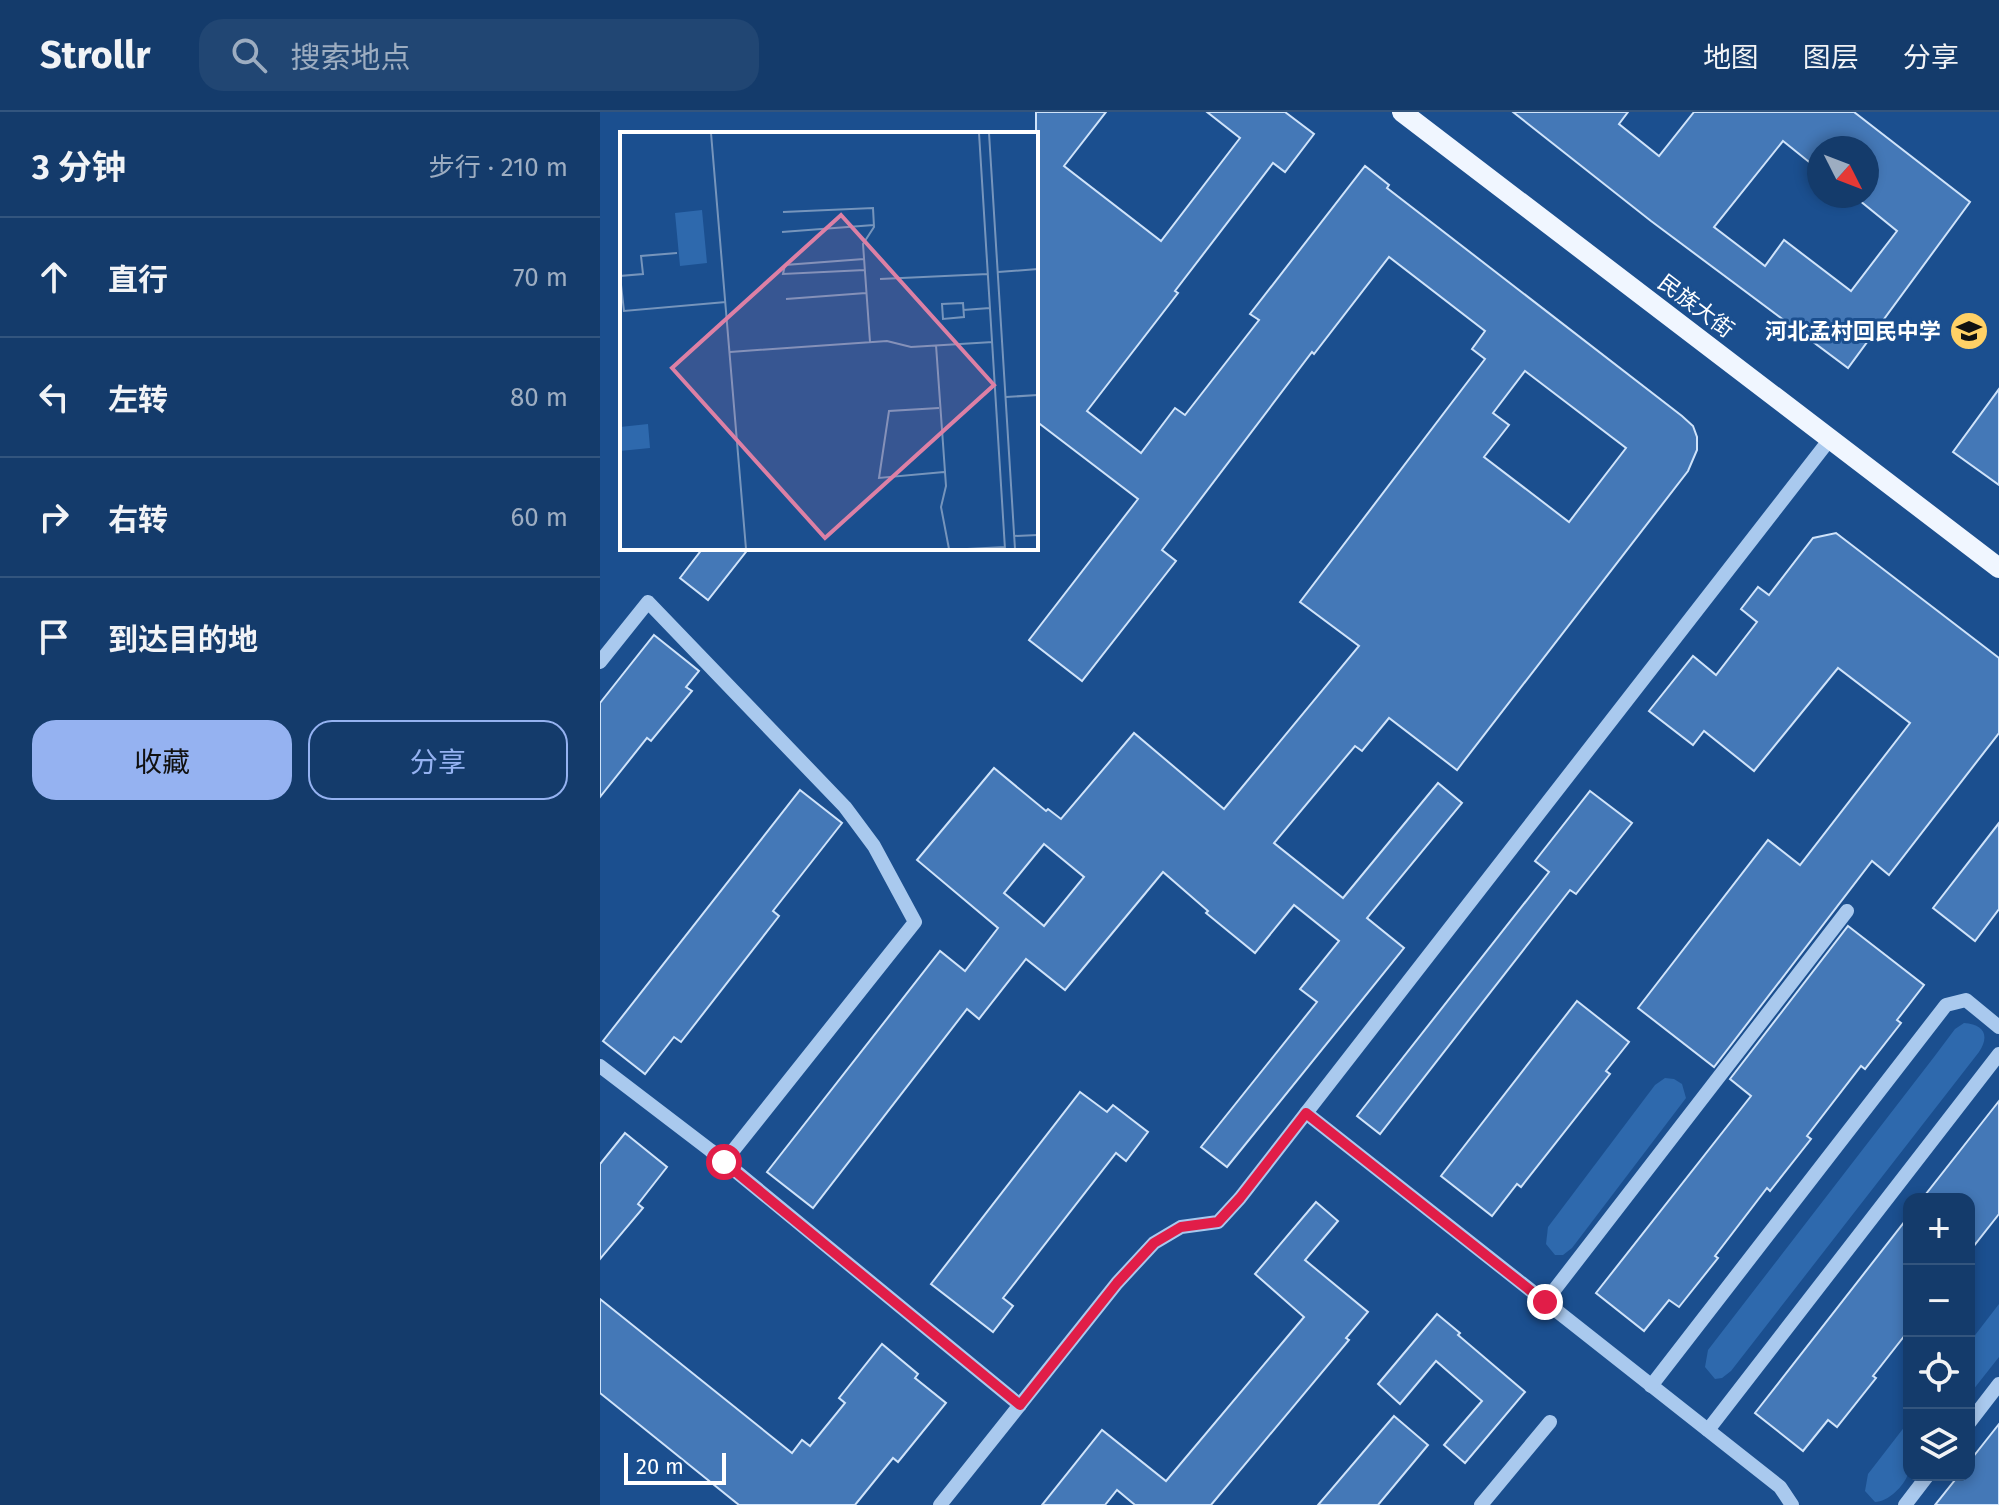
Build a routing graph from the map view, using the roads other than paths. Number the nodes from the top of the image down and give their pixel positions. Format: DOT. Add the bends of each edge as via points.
graph roads {
  1 [pos="1402,112"];
  2 [pos="1830,439"];
  3 [pos="1999,568"];
  4 [pos="600,662"];
  5 [pos="1847,911"];
  6 [pos="1999,1027"];
  7 [pos="1999,1054"];
  8 [pos="600,1066"];
  9 [pos="1306,1113"];
  10 [pos="724,1162"];
  11 [pos="1545,1302"];
  12 [pos="1999,1384"];
  13 [pos="1651,1386"];
  14 [pos="1020,1405"];
  15 [pos="1975,1415"];
  16 [pos="1550,1422"];
  17 [pos="1708,1430"];
  18 [pos="1923,1481"];
  19 [pos="940,1505"];
  20 [pos="1481,1505"];
  21 [pos="1792,1505"];
  22 [pos="1905,1505"];
  1 -- 2 [label="main road, 民族大街"];
  2 -- 3 [label="main road, 民族大街"];
  2 -- 9 [label="street"];
  4 -- 10 [label="street" via="648,602 845,807 874,846 915,922"];
  5 -- 11 [label="street"];
  6 -- 13 [label="street" via="1966,1000 1946,1005"];
  7 -- 17 [label="street"];
  8 -- 10 [label="street"];
  9 -- 11 [label="street"];
  9 -- 14 [label="street" via="1218,1222 1181,1227 1154,1243"];
  10 -- 14 [label="street"];
  11 -- 13 [label="street"];
  12 -- 15 [label="street"];
  13 -- 17 [label="street"];
  14 -- 19 [label="street"];
  16 -- 20 [label="street"];
  17 -- 21 [label="street" via="1780,1487"];
  18 -- 22 [label="street"];
}
